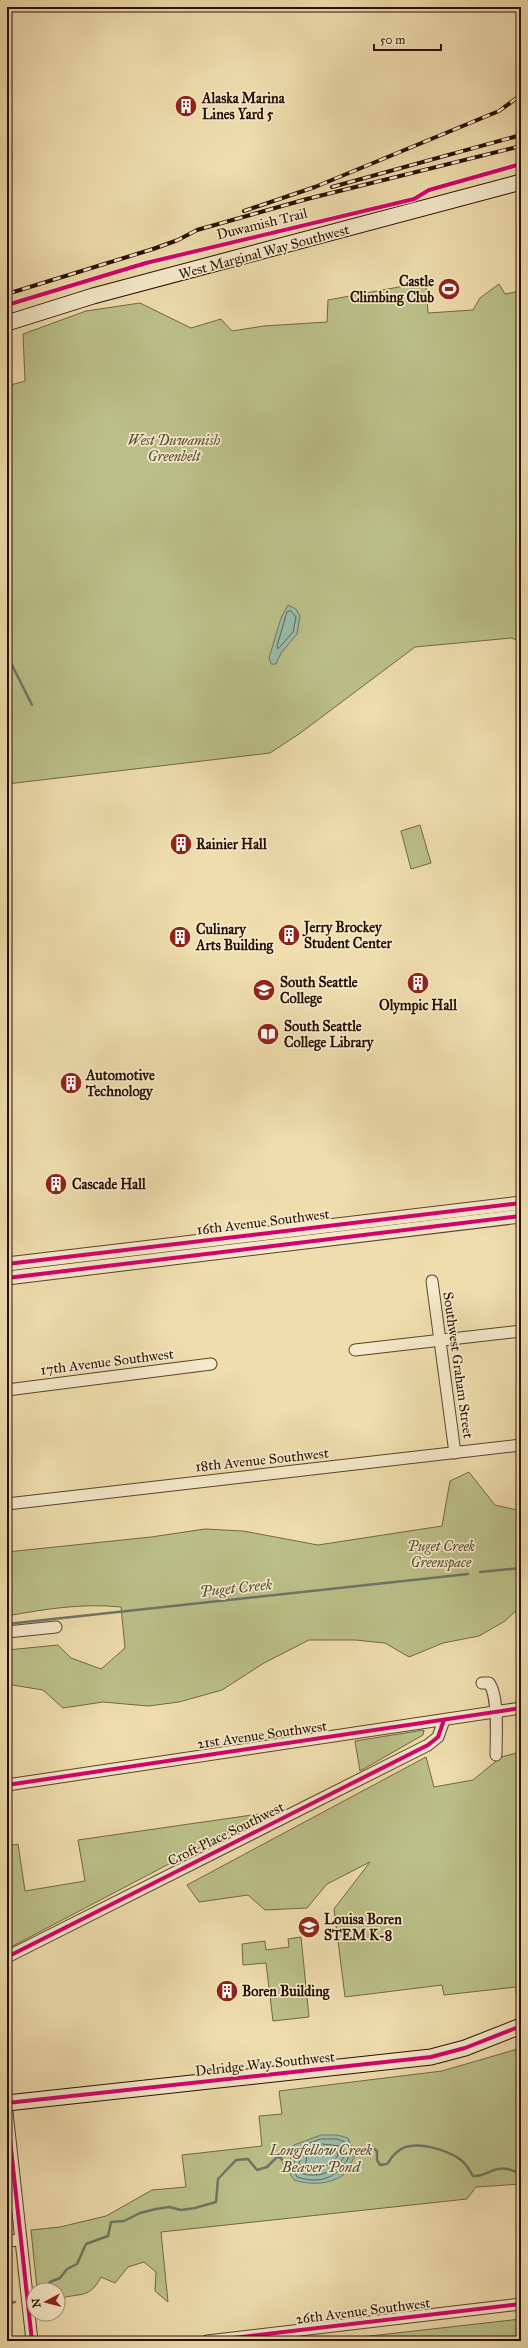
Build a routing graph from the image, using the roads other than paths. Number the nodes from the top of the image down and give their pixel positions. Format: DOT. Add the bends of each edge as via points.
graph roads {
  1 [pos="521,182"];
  2 [pos="7,322"];
  3 [pos="521,1203"];
  4 [pos="521,1216"];
  5 [pos="7,1264"];
  6 [pos="7,1278"];
  7 [pos="432,1281"];
  8 [pos="521,1331"];
  9 [pos="439,1340"];
  10 [pos="355,1350"];
  11 [pos="211,1364"];
  12 [pos="7,1390"];
  13 [pos="521,1446"];
  14 [pos="454,1453"];
  15 [pos="7,1504"];
  16 [pos="56,1627"];
  17 [pos="7,1632"];
  18 [pos="482,1683"];
  19 [pos="521,1708"];
  20 [pos="495,1711"];
  21 [pos="444,1720"];
  22 [pos="496,1755"];
  23 [pos="7,1785"];
  24 [pos="7,1957"];
  25 [pos="521,2026"];
  26 [pos="7,2103"];
  27 [pos="7,2112"];
  28 [pos="20,2240"];
  29 [pos="7,2241"];
  30 [pos="521,2304"];
  31 [pos="32,2341"];
  32 [pos="207,2341"];
  1 -- 2 [label="main road, West Marginal Way Southwest" via="93,296"];
  3 -- 5 [label="street, 16th Avenue Southwest"];
  4 -- 6 [label="street, 16th Avenue Southwest"];
  7 -- 9 [label="street, Southwest Graham Street"];
  8 -- 9 [label="street"];
  9 -- 10 [label="street"];
  9 -- 14 [label="street, Southwest Graham Street"];
  11 -- 12 [label="street, 17th Avenue Southwest"];
  13 -- 14 [label="street, 18th Avenue Southwest"];
  14 -- 15 [label="street, 18th Avenue Southwest"];
  16 -- 17 [label="street"];
  18 -- 20 [label="street" via="489,1683 492,1687"];
  19 -- 20 [label="street, 21st Avenue Southwest"];
  20 -- 21 [label="street, 21st Avenue Southwest"];
  20 -- 22 [label="street"];
  21 -- 23 [label="street, 21st Avenue Southwest"];
  21 -- 24 [label="street, Croft Place Southwest" via="438,1737 428,1745"];
  25 -- 26 [label="main road, Delridge Way Southwest" via="465,2048 431,2057"];
  27 -- 28 [label="street"];
  28 -- 29 [label="street"];
  28 -- 31 [label="street"];
  30 -- 32 [label="street, 26th Avenue Southwest"];
}
